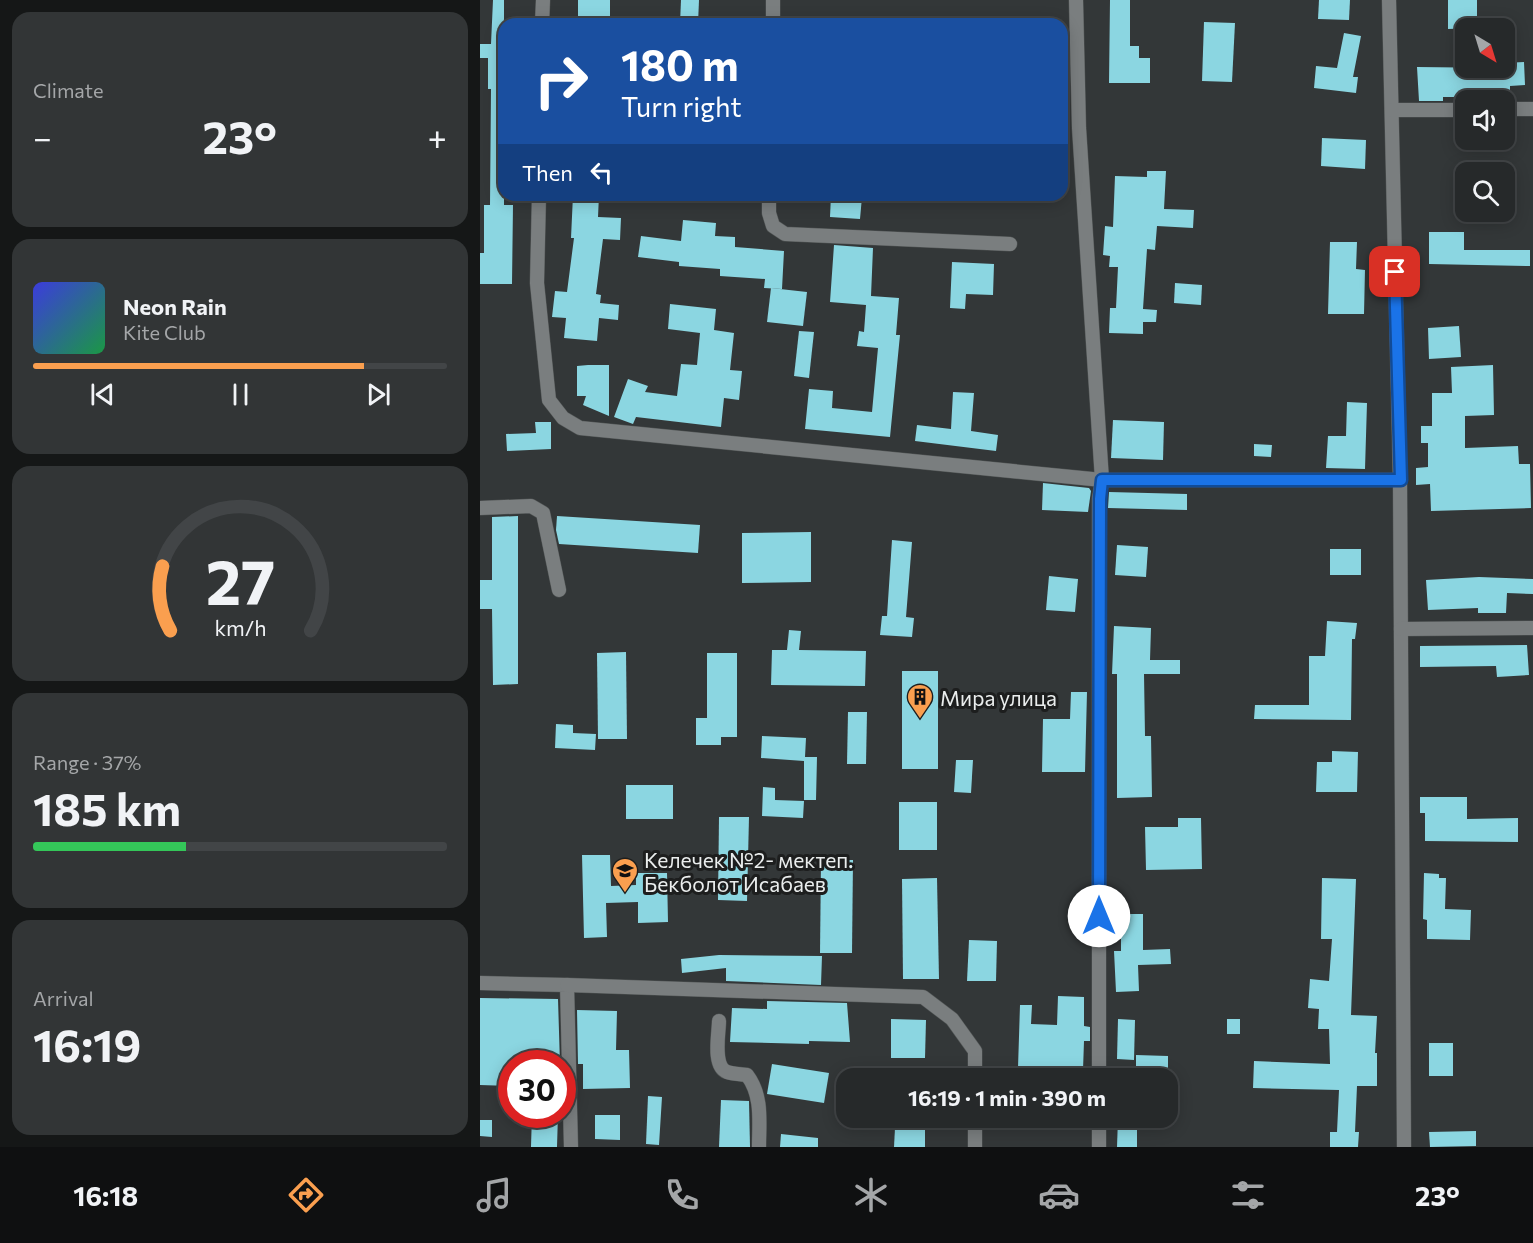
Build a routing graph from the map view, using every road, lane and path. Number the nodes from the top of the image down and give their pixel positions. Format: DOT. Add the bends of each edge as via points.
graph roads {
  1 [pos="543,0"];
  2 [pos="773,0"];
  3 [pos="1076,0"];
  4 [pos="1389,0"];
  5 [pos="542,18"];
  6 [pos="772,18"];
  7 [pos="1515,109"];
  8 [pos="1533,109"];
  9 [pos="1392,110"];
  10 [pos="1455,110"];
  11 [pos="539,201"];
  12 [pos="770,201"];
  13 [pos="1010,244"];
  14 [pos="1102,480"];
  15 [pos="1401,480"];
  16 [pos="480,508"];
  17 [pos="560,590"];
  18 [pos="1533,628"];
  19 [pos="1401,629"];
  20 [pos="480,983"];
  21 [pos="567,985"];
  22 [pos="719,1021"];
  23 [pos="975,1068"];
  24 [pos="1099,1068"];
  25 [pos="975,1128"];
  26 [pos="1099,1128"];
  27 [pos="571,1147"];
  28 [pos="759,1147"];
  29 [pos="975,1147"];
  30 [pos="1099,1147"];
  31 [pos="1404,1147"];
  1 -- 5 [label="street"];
  2 -- 6 [label="street"];
  3 -- 14 [label="street" via="1079,128"];
  4 -- 9 [label="street"];
  7 -- 8 [label="street"];
  9 -- 10 [label="street"];
  9 -- 15 [label="street"];
  11 -- 14 [label="street" via="537,283 549,400 564,418 580,428"];
  12 -- 13 [label="street" via="773,226 785,234"];
  14 -- 15 [label="street"];
  14 -- 24 [label="street"];
  15 -- 19 [label="street"];
  16 -- 17 [label="street" via="531,506 543,513"];
  18 -- 19 [label="street"];
  19 -- 31 [label="street"];
  20 -- 21 [label="street"];
  21 -- 23 [label="street" via="923,997 952,1019 975,1051"];
  21 -- 27 [label="street"];
  22 -- 28 [label="street" via="720,1067 747,1075 758,1097"];
  25 -- 29 [label="street"];
  26 -- 30 [label="street"];
}
